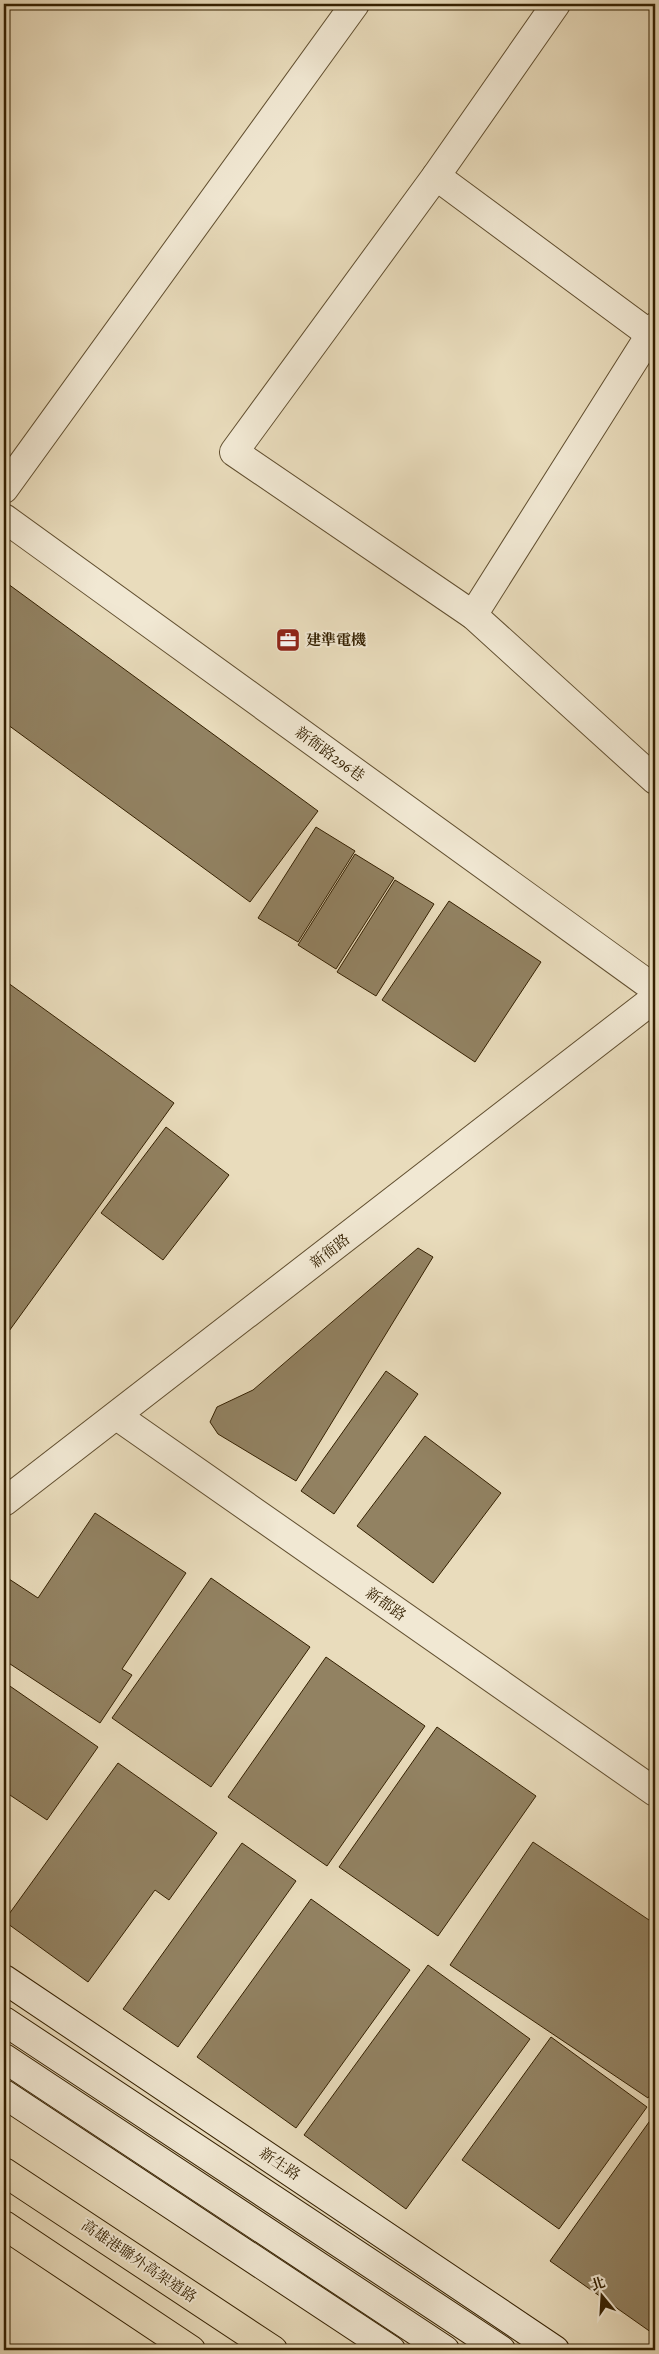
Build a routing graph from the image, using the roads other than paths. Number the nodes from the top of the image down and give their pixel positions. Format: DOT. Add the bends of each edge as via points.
graph roads {
  1 [pos="355,4"];
  2 [pos="556,4"];
  3 [pos="436,176"];
  4 [pos="653,333"];
  5 [pos="4,489"];
  6 [pos="4,518"];
  7 [pos="473,615"];
  8 [pos="651,769"];
  9 [pos="655,989"];
  10 [pos="655,998"];
  11 [pos="117,1416"];
  12 [pos="4,1502"];
  13 [pos="655,1792"];
  14 [pos="4,1979"];
  15 [pos="4,2021"];
  16 [pos="4,2058"];
  17 [pos="4,2094"];
  18 [pos="4,2172"];
  19 [pos="4,2225"];
  20 [pos="191,2350"];
  21 [pos="273,2350"];
  22 [pos="391,2350"];
  23 [pos="445,2350"];
  24 [pos="501,2350"];
  25 [pos="555,2350"];
  1 -- 5 [label="street"];
  2 -- 3 [label="street"];
  3 -- 4 [label="street"];
  3 -- 7 [label="street" via="234,452"];
  4 -- 7 [label="street"];
  6 -- 9 [label="street, 新衙路296巷"];
  7 -- 8 [label="street"];
  10 -- 11 [label="street, 新衙路"];
  11 -- 12 [label="street, 新衙路"];
  11 -- 13 [label="street, 新都路"];
  14 -- 25 [label="street, 新生路"];
  15 -- 24 [label="street"];
  16 -- 23 [label="street"];
  17 -- 22 [label="street"];
  18 -- 21 [label="highway, 高雄港聯外高架道路"];
  19 -- 20 [label="highway"];
}
